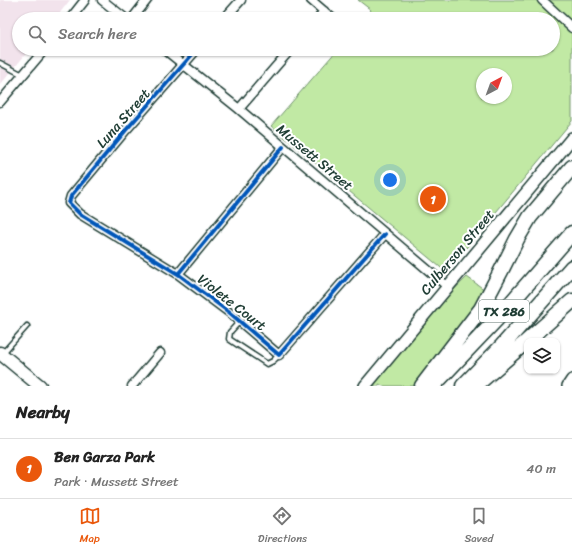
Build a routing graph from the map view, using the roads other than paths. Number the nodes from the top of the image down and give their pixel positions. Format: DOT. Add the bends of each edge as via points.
graph roads {
  1 [pos="86,0"];
  2 [pos="102,0"];
  3 [pos="147,0"];
  4 [pos="241,0"];
  5 [pos="311,0"];
  6 [pos="542,0"];
  7 [pos="324,11"];
  8 [pos="76,12"];
  9 [pos="117,12"];
  10 [pos="138,12"];
  11 [pos="230,12"];
  12 [pos="555,12"];
  13 [pos="560,17"];
  14 [pos="572,28"];
  15 [pos="39,56"];
  16 [pos="173,56"];
  17 [pos="191,56"];
  18 [pos="285,56"];
  19 [pos="0,64"];
  20 [pos="184,64"];
  21 [pos="23,75"];
  22 [pos="0,102"];
  23 [pos="239,109"];
  24 [pos="572,138"];
  25 [pos="283,146"];
  26 [pos="572,167"];
  27 [pos="69,203"];
  28 [pos="572,233"];
  29 [pos="385,234"];
  30 [pos="572,267"];
  31 [pos="178,274"];
  32 [pos="448,287"];
  33 [pos="572,301"];
  34 [pos="240,321"];
  35 [pos="27,326"];
  36 [pos="530,338"];
  37 [pos="524,344"];
  38 [pos="160,353"];
  39 [pos="1,354"];
  40 [pos="279,355"];
  41 [pos="572,380"];
  42 [pos="40,386"];
  43 [pos="132,386"];
  44 [pos="365,386"];
  45 [pos="422,386"];
  46 [pos="433,386"];
  47 [pos="463,386"];
  48 [pos="475,386"];
  49 [pos="568,386"];
  1 -- 8 [label="street"];
  2 -- 9 [label="street"];
  3 -- 10 [label="street"];
  4 -- 11 [label="street"];
  5 -- 7 [label="street"];
  6 -- 12 [label="street"];
  13 -- 14 [label="street"];
  15 -- 21 [label="street"];
  16 -- 20 [label="street, Mussett Street"];
  17 -- 20 [label="street, Luna Street"];
  18 -- 23 [label="street"];
  19 -- 21 [label="lane"];
  20 -- 23 [label="street, Mussett Street"];
  20 -- 27 [label="street, Luna Street" via="71,196"];
  21 -- 22 [label="street"];
  23 -- 25 [label="street, Mussett Street"];
  24 -- 32 [label="main road, Culberson Street"];
  25 -- 29 [label="street, Mussett Street"];
  25 -- 31 [label="street"];
  26 -- 45 [label="highway" via="530,217 481,309"];
  27 -- 31 [label="street, Violete Court" via="80,214"];
  28 -- 46 [label="highway, TX 286" via="496,320"];
  29 -- 32 [label="street, Mussett Street"];
  29 -- 40 [label="street"];
  30 -- 47 [label="highway, TX 286"];
  31 -- 34 [label="street, Violete Court"];
  32 -- 44 [label="main road, Culberson Street"];
  33 -- 36 [label="highway"];
  34 -- 40 [label="street, Violete Court"];
  34 -- 40 [label="lane" via="230,332 229,339 266,364 273,362"];
  35 -- 39 [label="lane"];
  37 -- 48 [label="highway"];
  38 -- 43 [label="street"];
  39 -- 42 [label="main road"];
  41 -- 49 [label="main road"];
}
